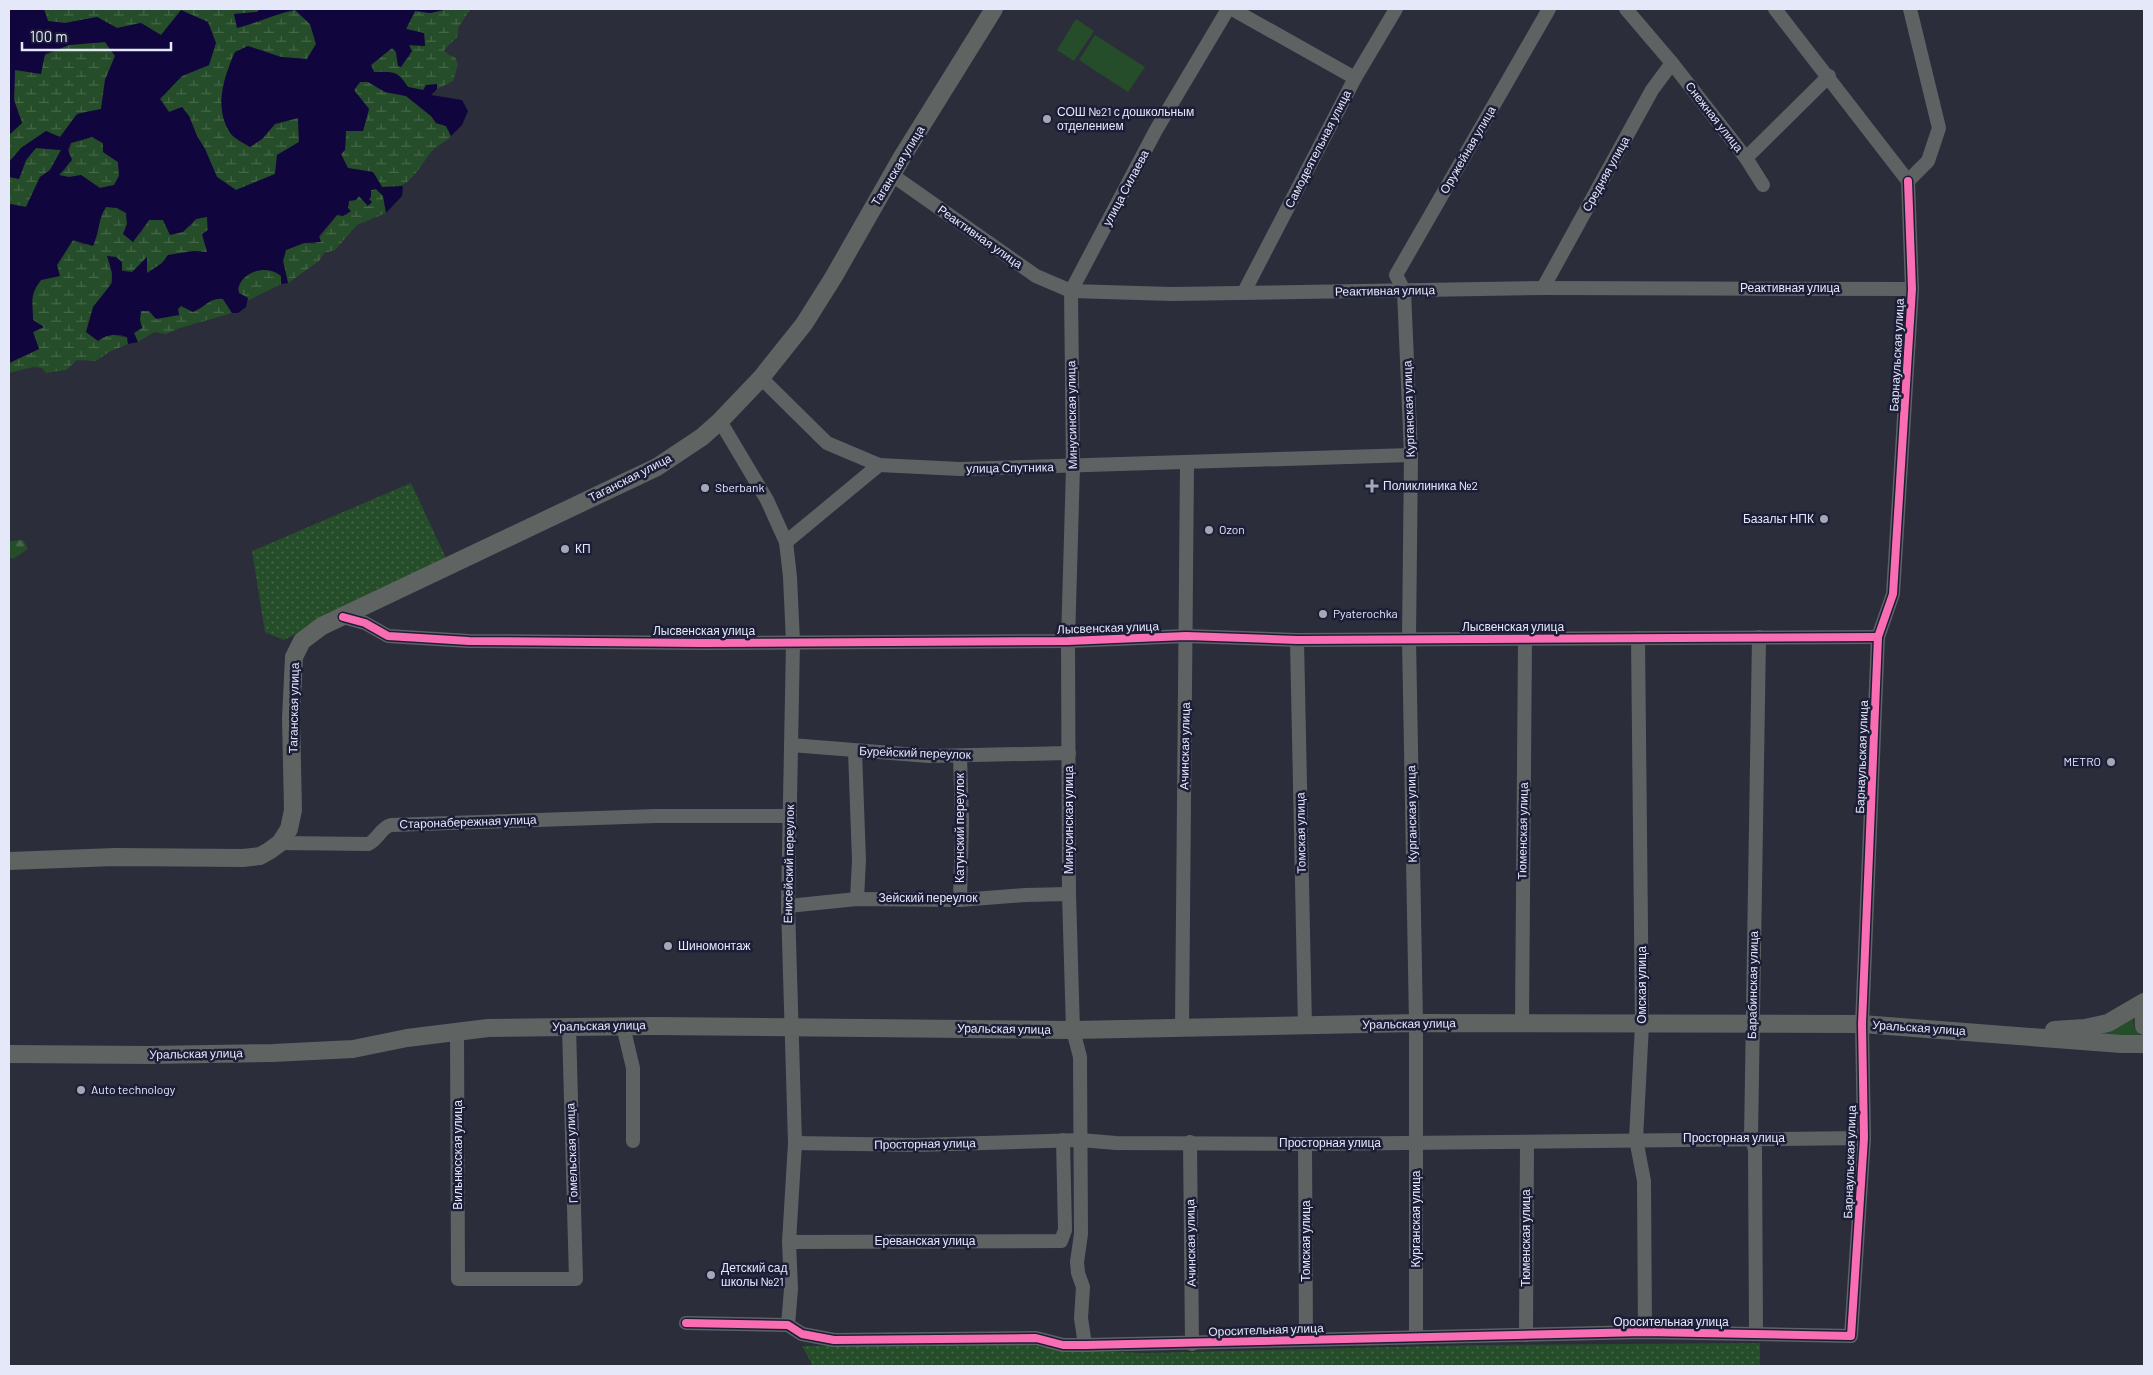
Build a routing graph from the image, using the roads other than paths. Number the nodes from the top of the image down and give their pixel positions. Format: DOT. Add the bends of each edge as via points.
graph roads {
  1 [pos="994,9"];
  2 [pos="1228,9"];
  3 [pos="1232,9"];
  4 [pos="1396,9"];
  5 [pos="1549,9"];
  6 [pos="1626,9"];
  7 [pos="1776,9"];
  8 [pos="1910,9"];
  9 [pos="1672,63"];
  10 [pos="1829,76"];
  11 [pos="1355,78"];
  12 [pos="1746,158"];
  13 [pos="892,175"];
  14 [pos="1908,181"];
  15 [pos="1764,185"];
  16 [pos="1543,288"];
  17 [pos="1912,289"];
  18 [pos="1071,291"];
  19 [pos="1404,291"];
  20 [pos="1244,292"];
  21 [pos="761,378"];
  22 [pos="720,421"];
  23 [pos="1410,455"];
  24 [pos="1187,463"];
  25 [pos="879,464"];
  26 [pos="1073,467"];
  27 [pos="786,542"];
  28 [pos="343,617"];
  29 [pos="1186,636"];
  30 [pos="1878,636"];
  31 [pos="1759,637"];
  32 [pos="1525,638"];
  33 [pos="1638,638"];
  34 [pos="1409,639"];
  35 [pos="1297,640"];
  36 [pos="1068,641"];
  37 [pos="793,642"];
  38 [pos="791,745"];
  39 [pos="855,751"];
  40 [pos="1069,753"];
  41 [pos="960,756"];
  42 [pos="790,816"];
  43 [pos="280,843"];
  44 [pos="9,861"];
  45 [pos="1069,894"];
  46 [pos="857,899"];
  47 [pos="960,900"];
  48 [pos="788,906"];
  49 [pos="2144,1003"];
  50 [pos="1416,1023"];
  51 [pos="1522,1024"];
  52 [pos="1753,1024"];
  53 [pos="1862,1024"];
  54 [pos="1642,1025"];
  55 [pos="569,1026"];
  56 [pos="623,1026"];
  57 [pos="792,1026"];
  58 [pos="2144,1026"];
  59 [pos="1305,1027"];
  60 [pos="1182,1028"];
  61 [pos="1073,1030"];
  62 [pos="457,1031"];
  63 [pos="2001,1034"];
  64 [pos="2144,1044"];
  65 [pos="9,1054"];
  66 [pos="1751,1138"];
  67 [pos="1864,1138"];
  68 [pos="1636,1139"];
  69 [pos="1063,1140"];
  70 [pos="1080,1140"];
  71 [pos="633,1141"];
  72 [pos="1190,1142"];
  73 [pos="1527,1142"];
  74 [pos="795,1143"];
  75 [pos="1416,1143"];
  76 [pos="1306,1144"];
  77 [pos="789,1242"];
  78 [pos="458,1279"];
  79 [pos="686,1323"];
  80 [pos="788,1325"];
  81 [pos="1645,1332"];
  82 [pos="1756,1333"];
  83 [pos="1526,1335"];
  84 [pos="1416,1336"];
  85 [pos="1851,1336"];
  86 [pos="1306,1339"];
  87 [pos="1192,1344"];
  88 [pos="1085,1346"];
  1 -- 13 [label="main road, Таганская улица"];
  2 -- 18 [label="street, улица Силаева" via="1156,130"];
  3 -- 11 [label="street"];
  4 -- 11 [label="street, Самодеятельная улица"];
  5 -- 19 [label="street, Оружейная улица" via="1396,275"];
  6 -- 9 [label="street, Снежная улица"];
  7 -- 10 [label="street"];
  8 -- 14 [label="street" via="1940,128 1928,160"];
  9 -- 12 [label="street, Снежная улица"];
  9 -- 16 [label="street, Средняя улица" via="1652,90"];
  10 -- 12 [label="street, Снежная улица"];
  10 -- 14 [label="street"];
  11 -- 20 [label="street, Самодеятельная улица"];
  12 -- 15 [label="street"];
  13 -- 18 [label="street, Реактивная улица" via="1036,276"];
  13 -- 21 [label="main road, Таганская улица" via="804,324"];
  14 -- 17 [label="street, Барнаульская улица"];
  16 -- 17 [label="street, Реактивная улица"];
  16 -- 19 [label="street, Реактивная улица"];
  17 -- 30 [label="street, Барнаульская улица" via="1893,594"];
  18 -- 20 [label="street, Реактивная улица"];
  18 -- 26 [label="street, Минусинская улица"];
  19 -- 20 [label="street, Реактивная улица"];
  19 -- 23 [label="street, Курганская улица"];
  21 -- 22 [label="main road, Таганская улица"];
  21 -- 25 [label="street, улица Спутника" via="827,442"];
  22 -- 27 [label="street, Енисейский переулок" via="767,500"];
  22 -- 28 [label="main road, Таганская улица" via="658,467"];
  23 -- 24 [label="street, улица Спутника"];
  23 -- 34 [label="street, Курганская улица"];
  24 -- 26 [label="street, улица Спутника"];
  24 -- 29 [label="street, Ачинская улица"];
  25 -- 26 [label="street, улица Спутника" via="960,469"];
  25 -- 27 [label="street"];
  26 -- 36 [label="street, Минусинская улица"];
  27 -- 37 [label="street, Енисейский переулок"];
  28 -- 37 [label="street, Лысвенская улица" via="365,623 388,636 406,639"];
  28 -- 43 [label="main road, Таганская улица" via="322,626 302,641 294,657 293,810 289,829"];
  29 -- 35 [label="street, Лысвенская улица"];
  29 -- 36 [label="street, Лысвенская улица"];
  29 -- 60 [label="street, Ачинская улица"];
  30 -- 31 [label="street, Лысвенская улица"];
  30 -- 53 [label="street, Барнаульская улица"];
  31 -- 33 [label="street, Лысвенская улица"];
  31 -- 52 [label="street, Барабинская улица"];
  32 -- 33 [label="street, Лысвенская улица"];
  32 -- 34 [label="street, Лысвенская улица"];
  32 -- 51 [label="street, Тюменская улица"];
  33 -- 54 [label="street, Омская улица"];
  34 -- 35 [label="street, Лысвенская улица"];
  34 -- 50 [label="street, Курганская улица"];
  35 -- 59 [label="street, Томская улица"];
  36 -- 37 [label="street, Лысвенская улица"];
  36 -- 40 [label="street, Минусинская улица"];
  37 -- 38 [label="street, Енисейский переулок"];
  38 -- 39 [label="street, Бурейский переулок"];
  38 -- 42 [label="street, Енисейский переулок"];
  39 -- 41 [label="street, Бурейский переулок"];
  39 -- 46 [label="street" via="859,860"];
  40 -- 41 [label="street, Бурейский переулок"];
  40 -- 45 [label="street, Минусинская улица"];
  41 -- 47 [label="street, Катунский переулок"];
  42 -- 43 [label="street, Старонабережная улица" via="656,816 391,825 368,844"];
  42 -- 48 [label="street, Енисейский переулок"];
  43 -- 44 [label="main road" via="260,856 243,858 115,857"];
  45 -- 47 [label="street, Зейский переулок"];
  45 -- 61 [label="street, Минусинская улица"];
  46 -- 47 [label="street, Зейский переулок"];
  46 -- 48 [label="street, Зейский переулок"];
  48 -- 57 [label="street, Енисейский переулок"];
  49 -- 58 [label="main road"];
  49 -- 63 [label="main road, Уральская улица" via="2108,1023 2084,1028"];
  50 -- 51 [label="main road, Уральская улица"];
  50 -- 59 [label="main road, Уральская улица"];
  50 -- 75 [label="street, Курганская улица"];
  51 -- 54 [label="main road, Уральская улица"];
  52 -- 53 [label="main road, Уральская улица"];
  52 -- 54 [label="main road, Уральская улица"];
  52 -- 66 [label="street, Барабинская улица"];
  53 -- 63 [label="main road, Уральская улица"];
  53 -- 67 [label="street, Барнаульская улица"];
  54 -- 68 [label="street, Омская улица"];
  55 -- 56 [label="main road, Уральская улица"];
  55 -- 62 [label="main road, Уральская улица"];
  55 -- 78 [label="street, Гомельская улица" via="576,1279"];
  56 -- 57 [label="main road, Уральская улица"];
  56 -- 71 [label="street" via="633,1068"];
  57 -- 61 [label="main road, Уральская улица"];
  57 -- 74 [label="street, Енисейский переулок"];
  59 -- 60 [label="main road, Уральская улица"];
  60 -- 61 [label="main road, Уральская улица"];
  61 -- 70 [label="street, Минусинская улица" via="1080,1057"];
  62 -- 65 [label="main road, Уральская улица" via="344,1050 150,1055"];
  62 -- 78 [label="street, Вильнюсская улица"];
  63 -- 64 [label="main road, Уральская улица"];
  66 -- 67 [label="street, Просторная улица"];
  66 -- 68 [label="street, Просторная улица"];
  66 -- 82 [label="street, Барабинская улица" via="1755,1149"];
  67 -- 85 [label="street, Барнаульская улица"];
  68 -- 73 [label="street, Просторная улица"];
  68 -- 81 [label="street, Омская улица" via="1644,1181"];
  69 -- 70 [label="street, Просторная улица"];
  69 -- 74 [label="street, Просторная улица" via="917,1145"];
  69 -- 77 [label="street, Ереванская улица" via="1065,1230 1061,1240"];
  70 -- 72 [label="street, Просторная улица"];
  70 -- 88 [label="street, Минусинская улица" via="1081,1234 1077,1262 1084,1287 1081,1318"];
  72 -- 76 [label="street, Просторная улица"];
  72 -- 87 [label="street, Ачинская улица"];
  73 -- 75 [label="street, Просторная улица"];
  73 -- 83 [label="street, Тюменская улица"];
  74 -- 77 [label="street, Енисейский переулок"];
  75 -- 76 [label="street, Просторная улица"];
  75 -- 84 [label="street, Курганская улица"];
  76 -- 86 [label="street, Томская улица"];
  77 -- 80 [label="street, Енисейский переулок" via="791,1289"];
  79 -- 80 [label="street, Оросительная улица"];
  80 -- 88 [label="street, Оросительная улица" via="802,1334 834,1340 1036,1338 1063,1345"];
  81 -- 82 [label="street, Оросительная улица"];
  81 -- 83 [label="street, Оросительная улица"];
  82 -- 85 [label="street, Оросительная улица"];
  83 -- 84 [label="street, Оросительная улица"];
  84 -- 86 [label="street, Оросительная улица"];
  86 -- 87 [label="street, Оросительная улица"];
  87 -- 88 [label="street, Оросительная улица"];
}
